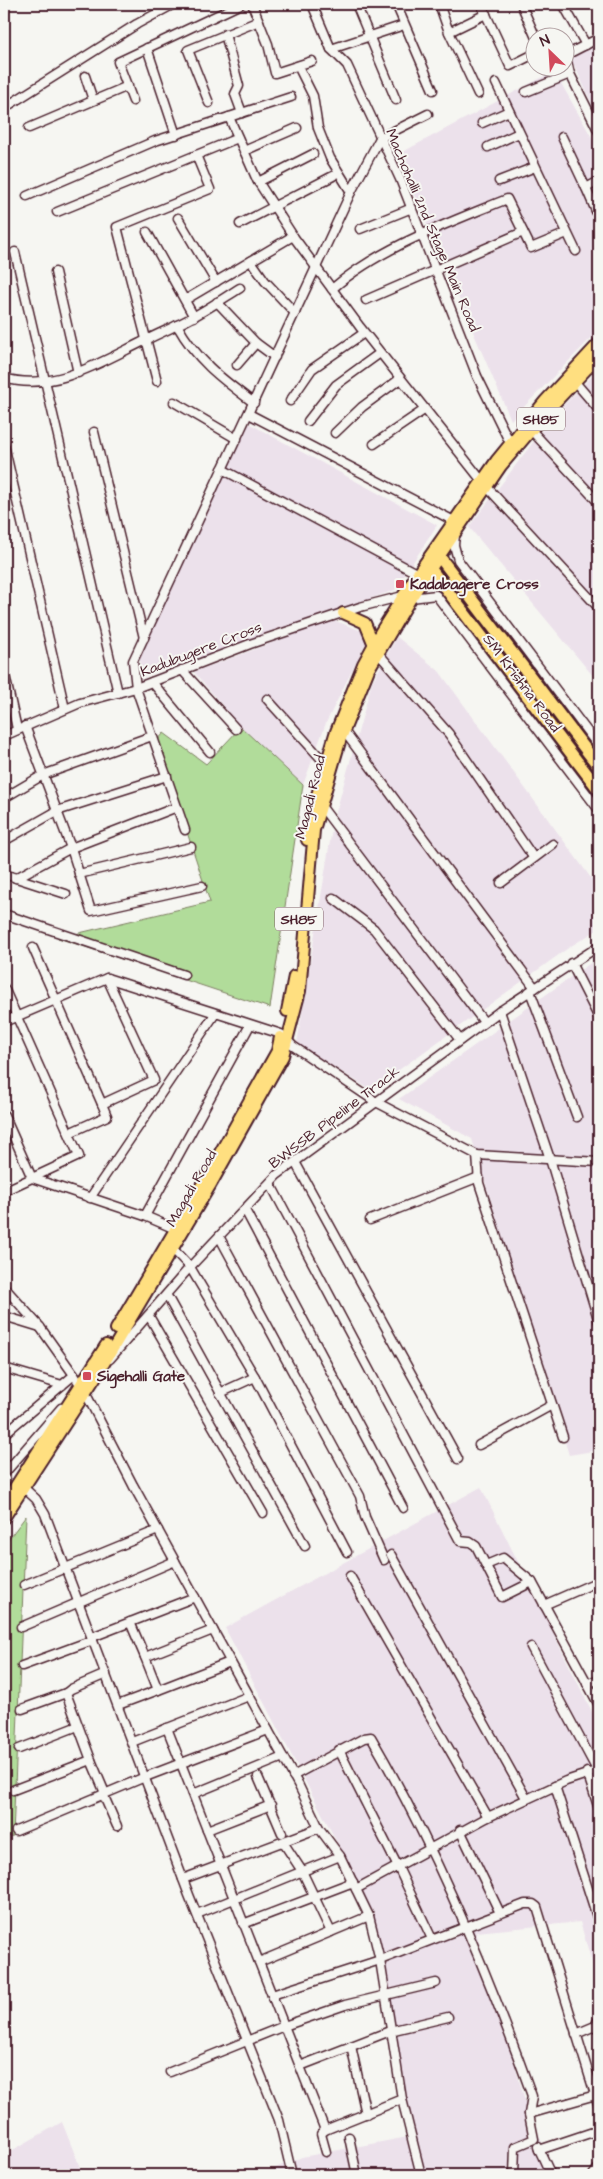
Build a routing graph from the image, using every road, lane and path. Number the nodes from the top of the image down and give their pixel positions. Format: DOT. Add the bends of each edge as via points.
graph roads {
  1 [pos="174,4"];
  2 [pos="241,4"];
  3 [pos="252,4"];
  4 [pos="312,4"];
  5 [pos="356,4"];
  6 [pos="396,4"];
  7 [pos="438,4"];
  8 [pos="481,4"];
  9 [pos="520,4"];
  10 [pos="563,4"];
  11 [pos="486,14"];
  12 [pos="259,21"];
  13 [pos="404,25"];
  14 [pos="531,28"];
  15 [pos="449,32"];
  16 [pos="225,34"];
  17 [pos="369,38"];
  18 [pos="599,38"];
  19 [pos="586,44"];
  20 [pos="147,48"];
  21 [pos="331,49"];
  22 [pos="576,50"];
  23 [pos="526,57"];
  24 [pos="312,61"];
  25 [pos="298,66"];
  26 [pos="85,76"];
  27 [pos="560,78"];
  28 [pos="572,78"];
  29 [pos="496,83"];
  30 [pos="128,86"];
  31 [pos="433,90"];
  32 [pos="526,92"];
  33 [pos="478,94"];
  34 [pos="291,97"];
  35 [pos="93,100"];
  36 [pos="396,100"];
  37 [pos="133,101"];
  38 [pos="209,103"];
  39 [pos="4,108"];
  40 [pos="509,111"];
  41 [pos="242,113"];
  42 [pos="428,114"];
  43 [pos="229,117"];
  44 [pos="482,123"];
  45 [pos="29,128"];
  46 [pos="297,128"];
  47 [pos="599,132"];
  48 [pos="519,133"];
  49 [pos="176,134"];
  50 [pos="562,137"];
  51 [pos="238,138"];
  52 [pos="380,138"];
  53 [pos="488,147"];
  54 [pos="244,151"];
  55 [pos="313,154"];
  56 [pos="196,155"];
  57 [pos="535,167"];
  58 [pos="333,176"];
  59 [pos="499,181"];
  60 [pos="599,181"];
  61 [pos="258,182"];
  62 [pos="586,188"];
  63 [pos="351,192"];
  64 [pos="26,196"];
  65 [pos="273,206"];
  66 [pos="412,208"];
  67 [pos="57,212"];
  68 [pos="178,218"];
  69 [pos="599,218"];
  70 [pos="240,224"];
  71 [pos="360,229"];
  72 [pos="147,232"];
  73 [pos="523,232"];
  74 [pos="422,234"];
  75 [pos="566,234"];
  76 [pos="292,236"];
  77 [pos="576,251"];
  78 [pos="15,252"];
  79 [pos="251,260"];
  80 [pos="316,267"];
  81 [pos="436,270"];
  82 [pos="55,272"];
  83 [pos="216,282"];
  84 [pos="240,288"];
  85 [pos="332,289"];
  86 [pos="185,300"];
  87 [pos="366,300"];
  88 [pos="216,302"];
  89 [pos="295,313"];
  90 [pos="194,317"];
  91 [pos="177,325"];
  92 [pos="364,333"];
  93 [pos="146,340"];
  94 [pos="256,342"];
  95 [pos="599,343"];
  96 [pos="380,353"];
  97 [pos="599,356"];
  98 [pos="275,357"];
  99 [pos="237,365"];
  100 [pos="78,373"];
  101 [pos="4,378"];
  102 [pos="400,379"];
  103 [pos="157,381"];
  104 [pos="45,382"];
  105 [pos="575,382"];
  106 [pos="290,401"];
  107 [pos="174,402"];
  108 [pos="254,403"];
  109 [pos="424,410"];
  110 [pos="599,410"];
  111 [pos="249,414"];
  112 [pos="308,421"];
  113 [pos="531,430"];
  114 [pos="94,432"];
  115 [pos="335,433"];
  116 [pos="237,439"];
  117 [pos="510,443"];
  118 [pos="374,444"];
  119 [pos="4,445"];
  120 [pos="222,469"];
  121 [pos="484,484"];
  122 [pos="599,503"];
  123 [pos="454,522"];
  124 [pos="455,533"];
  125 [pos="439,556"];
  126 [pos="430,568"];
  127 [pos="418,574"];
  128 [pos="407,597"];
  129 [pos="599,608"];
  130 [pos="343,613"];
  131 [pos="144,638"];
  132 [pos="376,649"];
  133 [pos="182,670"];
  134 [pos="4,671"];
  135 [pos="152,682"];
  136 [pos="136,688"];
  137 [pos="118,693"];
  138 [pos="267,699"];
  139 [pos="64,709"];
  140 [pos="25,726"];
  141 [pos="341,727"];
  142 [pos="17,729"];
  143 [pos="236,729"];
  144 [pos="4,736"];
  145 [pos="152,736"];
  146 [pos="599,747"];
  147 [pos="210,752"];
  148 [pos="326,764"];
  149 [pos="599,767"];
  150 [pos="43,774"];
  151 [pos="167,776"];
  152 [pos="599,790"];
  153 [pos="4,798"];
  154 [pos="321,806"];
  155 [pos="177,807"];
  156 [pos="599,810"];
  157 [pos="58,812"];
  158 [pos="184,830"];
  159 [pos="4,841"];
  160 [pos="553,844"];
  161 [pos="191,847"];
  162 [pos="71,848"];
  163 [pos="533,857"];
  164 [pos="4,874"];
  165 [pos="79,874"];
  166 [pos="16,878"];
  167 [pos="501,883"];
  168 [pos="202,886"];
  169 [pos="66,894"];
  170 [pos="333,898"];
  171 [pos="4,914"];
  172 [pos="599,946"];
  173 [pos="33,948"];
  174 [pos="571,964"];
  175 [pos="184,975"];
  176 [pos="107,978"];
  177 [pos="4,988"];
  178 [pos="533,990"];
  179 [pos="56,1000"];
  180 [pos="500,1011"];
  181 [pos="215,1014"];
  182 [pos="16,1016"];
  183 [pos="599,1018"];
  184 [pos="4,1022"];
  185 [pos="484,1022"];
  186 [pos="250,1026"];
  187 [pos="284,1037"];
  188 [pos="460,1040"];
  189 [pos="376,1102"];
  190 [pos="102,1104"];
  191 [pos="4,1115"];
  192 [pos="577,1117"];
  193 [pos="69,1133"];
  194 [pos="477,1154"];
  195 [pos="550,1160"];
  196 [pos="295,1162"];
  197 [pos="599,1162"];
  198 [pos="479,1177"];
  199 [pos="32,1178"];
  200 [pos="270,1183"];
  201 [pos="4,1191"];
  202 [pos="90,1198"];
  203 [pos="246,1210"];
  204 [pos="145,1216"];
  205 [pos="370,1220"];
  206 [pos="179,1230"];
  207 [pos="220,1238"];
  208 [pos="170,1246"];
  209 [pos="190,1267"];
  210 [pos="4,1287"];
  211 [pos="167,1296"];
  212 [pos="4,1316"];
  213 [pos="149,1316"];
  214 [pos="599,1322"];
  215 [pos="40,1327"];
  216 [pos="4,1368"];
  217 [pos="98,1372"];
  218 [pos="74,1376"];
  219 [pos="255,1377"];
  220 [pos="62,1386"];
  221 [pos="83,1389"];
  222 [pos="220,1393"];
  223 [pos="552,1405"];
  224 [pos="4,1423"];
  225 [pos="12,1426"];
  226 [pos="4,1434"];
  227 [pos="563,1438"];
  228 [pos="479,1445"];
  229 [pos="458,1458"];
  230 [pos="4,1474"];
  231 [pos="23,1487"];
  232 [pos="4,1504"];
  233 [pos="403,1508"];
  234 [pos="263,1513"];
  235 [pos="4,1518"];
  236 [pos="158,1530"];
  237 [pos="305,1546"];
  238 [pos="347,1552"];
  239 [pos="175,1561"];
  240 [pos="486,1565"];
  241 [pos="66,1568"];
  242 [pos="350,1576"];
  243 [pos="599,1581"];
  244 [pos="532,1582"];
  245 [pos="24,1585"];
  246 [pos="195,1597"];
  247 [pos="79,1603"];
  248 [pos="544,1605"];
  249 [pos="130,1622"];
  250 [pos="21,1627"];
  251 [pos="213,1630"];
  252 [pos="92,1638"];
  253 [pos="531,1648"];
  254 [pos="144,1657"];
  255 [pos="230,1662"];
  256 [pos="22,1666"];
  257 [pos="106,1674"];
  258 [pos="599,1679"];
  259 [pos="587,1684"];
  260 [pos="158,1690"];
  261 [pos="66,1693"];
  262 [pos="249,1696"];
  263 [pos="118,1705"];
  264 [pos="599,1705"];
  265 [pos="22,1709"];
  266 [pos="78,1726"];
  267 [pos="167,1728"];
  268 [pos="268,1730"];
  269 [pos="132,1742"];
  270 [pos="19,1749"];
  271 [pos="339,1750"];
  272 [pos="283,1757"];
  273 [pos="91,1760"];
  274 [pos="181,1763"];
  275 [pos="598,1770"];
  276 [pos="587,1772"];
  277 [pos="293,1776"];
  278 [pos="145,1777"];
  279 [pos="258,1777"];
  280 [pos="555,1786"];
  281 [pos="13,1790"];
  282 [pos="104,1794"];
  283 [pos="193,1794"];
  284 [pos="526,1798"];
  285 [pos="271,1806"];
  286 [pos="599,1809"];
  287 [pos="488,1816"];
  288 [pos="117,1826"];
  289 [pos="319,1828"];
  290 [pos="207,1830"];
  291 [pos="460,1830"];
  292 [pos="16,1831"];
  293 [pos="282,1833"];
  294 [pos="284,1842"];
  295 [pos="429,1848"];
  296 [pos="340,1856"];
  297 [pos="220,1863"];
  298 [pos="398,1866"];
  299 [pos="302,1871"];
  300 [pos="183,1879"];
  301 [pos="355,1886"];
  302 [pos="313,1897"];
  303 [pos="234,1898"];
  304 [pos="500,1913"];
  305 [pos="197,1914"];
  306 [pos="368,1916"];
  307 [pos="599,1923"];
  308 [pos="244,1924"];
  309 [pos="466,1926"];
  310 [pos="331,1932"];
  311 [pos="432,1939"];
  312 [pos="380,1960"];
  313 [pos="259,1962"];
  314 [pos="436,1983"];
  315 [pos="385,1994"];
  316 [pos="272,1995"];
  317 [pos="448,2017"];
  318 [pos="599,2019"];
  319 [pos="284,2026"];
  320 [pos="390,2031"];
  321 [pos="576,2034"];
  322 [pos="246,2041"];
  323 [pos="351,2046"];
  324 [pos="300,2066"];
  325 [pos="170,2072"];
  326 [pos="598,2094"];
  327 [pos="402,2099"];
  328 [pos="599,2107"];
  329 [pos="366,2114"];
  330 [pos="529,2114"];
  331 [pos="325,2130"];
  332 [pos="599,2130"];
  333 [pos="349,2137"];
  334 [pos="534,2138"];
  335 [pos="539,2150"];
  336 [pos="326,2152"];
  337 [pos="599,2168"];
  338 [pos="292,2175"];
  339 [pos="357,2175"];
  340 [pos="420,2175"];
  341 [pos="514,2175"];
  342 [pos="551,2175"];
  343 [pos="592,2175"];
  1 -- 39 [label="street"];
  2 -- 20 [label="street"];
  3 -- 12 [label="street"];
  4 -- 21 [label="street, Machohalli 2nd Stage Main Road"];
  5 -- 17 [label="street"];
  6 -- 13 [label="street"];
  7 -- 15 [label="street"];
  8 -- 11 [label="street"];
  9 -- 14 [label="street"];
  10 -- 19 [label="street"];
  11 -- 15 [label="street"];
  11 -- 23 [label="street" via="510,66"];
  12 -- 16 [label="street"];
  12 -- 25 [label="street" via="275,73"];
  13 -- 17 [label="street"];
  13 -- 31 [label="street"];
  15 -- 33 [label="street"];
  16 -- 38 [label="street" via="188,50"];
  16 -- 41 [label="street" via="240,86 235,94"];
  17 -- 21 [label="street"];
  17 -- 36 [label="street"];
  18 -- 19 [label="street"];
  19 -- 22 [label="street"];
  20 -- 30 [label="street" via="118,62"];
  20 -- 49 [label="street"];
  21 -- 52 [label="street, Machohalli 2nd Stage Main Road" via="347,65"];
  24 -- 25 [label="street"];
  25 -- 63 [label="street" via="313,96 318,128 330,158"];
  26 -- 35 [label="street"];
  27 -- 32 [label="street"];
  28 -- 47 [label="street"];
  29 -- 40 [label="street"];
  30 -- 35 [label="street"];
  30 -- 37 [label="street"];
  34 -- 41 [label="street"];
  35 -- 45 [label="street"];
  40 -- 44 [label="street"];
  40 -- 48 [label="street"];
  41 -- 43 [label="street"];
  42 -- 52 [label="street"];
  43 -- 49 [label="street"];
  43 -- 51 [label="street"];
  46 -- 54 [label="street"];
  48 -- 53 [label="street"];
  48 -- 57 [label="street"];
  49 -- 64 [label="street"];
  50 -- 62 [label="street"];
  51 -- 54 [label="street"];
  51 -- 56 [label="street"];
  52 -- 63 [label="street"];
  52 -- 66 [label="street, Machohalli 2nd Stage Main Road"];
  54 -- 61 [label="street"];
  55 -- 61 [label="street"];
  56 -- 67 [label="street"];
  56 -- 93 [label="street" via="210,189 117,227"];
  57 -- 59 [label="street"];
  57 -- 75 [label="street"];
  58 -- 65 [label="street"];
  60 -- 62 [label="street"];
  61 -- 65 [label="street"];
  62 -- 69 [label="street"];
  63 -- 80 [label="street"];
  65 -- 70 [label="street"];
  65 -- 76 [label="street"];
  66 -- 71 [label="street"];
  66 -- 74 [label="street, Machohalli 2nd Stage Main Road"];
  68 -- 83 [label="street"];
  72 -- 86 [label="street"];
  73 -- 74 [label="street" via="508,199"];
  73 -- 75 [label="street" via="530,248"];
  73 -- 81 [label="street"];
  74 -- 81 [label="street, Machohalli 2nd Stage Main Road"];
  74 -- 85 [label="street" via="350,274"];
  75 -- 77 [label="street"];
  76 -- 79 [label="street"];
  76 -- 80 [label="street"];
  78 -- 104 [label="street"];
  79 -- 83 [label="street"];
  79 -- 89 [label="street" via="265,281"];
  80 -- 85 [label="street"];
  80 -- 89 [label="street"];
  81 -- 87 [label="street"];
  81 -- 117 [label="street, Machohalli 2nd Stage Main Road" via="477,376"];
  82 -- 100 [label="street"];
  83 -- 86 [label="street"];
  84 -- 88 [label="street"];
  85 -- 92 [label="street"];
  86 -- 90 [label="street"];
  88 -- 90 [label="street"];
  88 -- 94 [label="street"];
  89 -- 98 [label="street"];
  90 -- 91 [label="street"];
  91 -- 93 [label="street"];
  91 -- 108 [label="street" via="201,361"];
  92 -- 96 [label="street"];
  92 -- 106 [label="street" via="312,369"];
  93 -- 100 [label="street"];
  93 -- 103 [label="street"];
  94 -- 98 [label="street"];
  94 -- 99 [label="street"];
  95 -- 117 [label="main road, Magadi Road / SH85"];
  96 -- 102 [label="street"];
  96 -- 112 [label="street" via="336,385"];
  97 -- 105 [label="main road, Magadi Road / SH85"];
  98 -- 108 [label="street"];
  100 -- 104 [label="street"];
  101 -- 104 [label="street" via="21,383"];
  102 -- 109 [label="street"];
  102 -- 115 [label="street" via="362,407"];
  104 -- 137 [label="street"];
  105 -- 110 [label="street"];
  105 -- 113 [label="main road, Magadi Road / SH85"];
  107 -- 116 [label="street"];
  108 -- 111 [label="street"];
  109 -- 118 [label="street"];
  109 -- 121 [label="street"];
  111 -- 116 [label="street"];
  111 -- 123 [label="street"];
  113 -- 121 [label="main road, Magadi Road / SH85"];
  113 -- 122 [label="street"];
  114 -- 131 [label="street"];
  116 -- 120 [label="street"];
  117 -- 121 [label="main road, Magadi Road / SH85"];
  119 -- 139 [label="street"];
  120 -- 127 [label="street"];
  120 -- 131 [label="street"];
  121 -- 123 [label="main road, Magadi Road / SH85"];
  121 -- 124 [label="main road, Magadi Road / SH85"];
  121 -- 129 [label="street"];
  123 -- 127 [label="main road, Magadi Road / SH85"];
  124 -- 125 [label="main road, Magadi Road / SH85"];
  124 -- 146 [label="street, SM Krishna Road" via="458,560"];
  125 -- 126 [label="main road, Magadi Road / SH85"];
  125 -- 149 [label="highway, SM Krishna Road"];
  126 -- 128 [label="main road, Magadi Road / SH85"];
  126 -- 152 [label="highway, SM Krishna Road"];
  127 -- 128 [label="main road, Magadi Road / SH85"];
  128 -- 130 [label="street, Kadubugere Cross" via="382,600"];
  128 -- 132 [label="main road, Magadi Road / SH85"];
  128 -- 156 [label="street, SM Krishna Road" via="436,595"];
  130 -- 132 [label="main road" via="365,623"];
  130 -- 133 [label="street, Kadubugere Cross"];
  131 -- 136 [label="street" via="133,661"];
  132 -- 141 [label="main road, Magadi Road / SH85" via="363,664"];
  132 -- 163 [label="street" via="449,734"];
  133 -- 135 [label="street, Kadubugere Cross"];
  133 -- 143 [label="street"];
  134 -- 142 [label="street"];
  135 -- 136 [label="street, Kadubugere Cross"];
  135 -- 147 [label="street"];
  136 -- 137 [label="street, Kadubugere Cross"];
  136 -- 145 [label="street"];
  137 -- 139 [label="street, Kadubugere Cross"];
  138 -- 148 [label="street"];
  139 -- 140 [label="street, Kadubugere Cross"];
  140 -- 142 [label="street, Kadubugere Cross"];
  140 -- 150 [label="street"];
  141 -- 148 [label="main road, Magadi Road / SH85"];
  141 -- 154 [label="main road, Magadi Road / SH85"];
  141 -- 178 [label="street"];
  142 -- 144 [label="street, Kadubugere Cross"];
  145 -- 150 [label="street"];
  145 -- 151 [label="street"];
  148 -- 187 [label="main road, Magadi Road / SH85" via="308,826 293,988"];
  150 -- 153 [label="street"];
  150 -- 157 [label="street"];
  151 -- 155 [label="street"];
  151 -- 157 [label="street"];
  154 -- 185 [label="street"];
  154 -- 187 [label="main road, Magadi Road / SH85" via="314,830 300,991"];
  155 -- 158 [label="street"];
  155 -- 162 [label="street"];
  157 -- 159 [label="street"];
  157 -- 162 [label="street"];
  160 -- 163 [label="street"];
  161 -- 165 [label="street"];
  162 -- 165 [label="street"];
  162 -- 166 [label="street"];
  163 -- 167 [label="street"];
  164 -- 166 [label="street"];
  165 -- 168 [label="street" via="91,911"];
  166 -- 169 [label="street"];
  170 -- 188 [label="street" via="374,928"];
  171 -- 175 [label="street"];
  172 -- 174 [label="street, BWSSB Pipeline Track"];
  173 -- 179 [label="street"];
  174 -- 178 [label="street, BWSSB Pipeline Track"];
  174 -- 183 [label="street"];
  176 -- 179 [label="street"];
  176 -- 181 [label="street"];
  176 -- 190 [label="street" via="154,1080"];
  177 -- 182 [label="street"];
  178 -- 180 [label="street, BWSSB Pipeline Track"];
  178 -- 192 [label="street"];
  179 -- 182 [label="street"];
  179 -- 190 [label="street"];
  180 -- 185 [label="street, BWSSB Pipeline Track"];
  180 -- 195 [label="street"];
  181 -- 186 [label="street"];
  181 -- 202 [label="street"];
  182 -- 184 [label="street"];
  182 -- 193 [label="street"];
  185 -- 188 [label="street, BWSSB Pipeline Track"];
  186 -- 187 [label="street"];
  186 -- 204 [label="street"];
  187 -- 189 [label="street"];
  187 -- 206 [label="main road, Magadi Road / SH85"];
  188 -- 189 [label="street, BWSSB Pipeline Track"];
  189 -- 194 [label="street"];
  189 -- 196 [label="street, BWSSB Pipeline Track"];
  190 -- 193 [label="street" via="107,1116"];
  191 -- 199 [label="street"];
  193 -- 199 [label="street" via="79,1156"];
  194 -- 195 [label="street"];
  194 -- 198 [label="street"];
  195 -- 197 [label="street"];
  195 -- 214 [label="street"];
  196 -- 200 [label="street, BWSSB Pipeline Track"];
  196 -- 229 [label="street"];
  198 -- 205 [label="street"];
  198 -- 223 [label="street"];
  199 -- 201 [label="street"];
  199 -- 202 [label="street"];
  200 -- 203 [label="street, BWSSB Pipeline Track"];
  200 -- 240 [label="street" via="460,1541 476,1546"];
  202 -- 204 [label="street"];
  203 -- 207 [label="street, BWSSB Pipeline Track"];
  203 -- 233 [label="street"];
  204 -- 206 [label="street"];
  206 -- 208 [label="main road, Magadi Road / SH85"];
  207 -- 209 [label="street, BWSSB Pipeline Track"];
  207 -- 284 [label="street" via="360,1496 365,1517"];
  208 -- 209 [label="street"];
  208 -- 217 [label="main road, Magadi Road / SH85"];
  208 -- 221 [label="main road, Magadi Road / SH85"];
  209 -- 211 [label="street, BWSSB Pipeline Track"];
  209 -- 219 [label="street"];
  210 -- 215 [label="street"];
  211 -- 213 [label="street, BWSSB Pipeline Track"];
  211 -- 222 [label="street"];
  212 -- 215 [label="street"];
  213 -- 217 [label="street, BWSSB Pipeline Track"];
  213 -- 234 [label="street"];
  215 -- 218 [label="street"];
  216 -- 220 [label="street"];
  217 -- 221 [label="main road, Magadi Road / SH85"];
  218 -- 220 [label="street"];
  218 -- 221 [label="street"];
  219 -- 222 [label="street"];
  219 -- 238 [label="street"];
  220 -- 225 [label="street"];
  221 -- 230 [label="street"];
  221 -- 231 [label="main road, Magadi Road / SH85"];
  221 -- 232 [label="main road, Magadi Road / SH85"];
  221 -- 236 [label="street"];
  222 -- 237 [label="street"];
  223 -- 227 [label="street"];
  223 -- 228 [label="street"];
  224 -- 225 [label="street"];
  225 -- 226 [label="street"];
  231 -- 235 [label="main road, Magadi Road / SH85"];
  231 -- 241 [label="street" via="45,1514"];
  236 -- 239 [label="street"];
  236 -- 241 [label="street"];
  239 -- 246 [label="street"];
  239 -- 247 [label="street"];
  240 -- 244 [label="street" via="503,1558"];
  240 -- 244 [label="street" via="502,1597"];
  241 -- 245 [label="street"];
  241 -- 247 [label="street"];
  242 -- 287 [label="street"];
  243 -- 248 [label="street"];
  244 -- 248 [label="street"];
  246 -- 249 [label="street"];
  246 -- 251 [label="street"];
  247 -- 250 [label="street"];
  247 -- 252 [label="street"];
  248 -- 259 [label="street"];
  249 -- 252 [label="street"];
  249 -- 254 [label="street"];
  251 -- 254 [label="street"];
  251 -- 255 [label="street"];
  252 -- 256 [label="street"];
  252 -- 257 [label="street"];
  253 -- 275 [label="street"];
  254 -- 260 [label="street"];
  255 -- 260 [label="street"];
  255 -- 262 [label="street"];
  257 -- 261 [label="street" via="70,1688"];
  257 -- 263 [label="street"];
  258 -- 259 [label="street"];
  259 -- 264 [label="street"];
  260 -- 263 [label="street"];
  261 -- 265 [label="street"];
  261 -- 266 [label="street"];
  262 -- 267 [label="street"];
  262 -- 268 [label="street"];
  263 -- 269 [label="street"];
  266 -- 270 [label="street"];
  266 -- 273 [label="street"];
  267 -- 269 [label="street"];
  267 -- 274 [label="street"];
  268 -- 272 [label="street"];
  268 -- 274 [label="street"];
  269 -- 278 [label="street"];
  271 -- 277 [label="street"];
  271 -- 295 [label="street" via="371,1737"];
  271 -- 298 [label="street"];
  272 -- 277 [label="street"];
  272 -- 283 [label="street"];
  273 -- 281 [label="street"];
  273 -- 282 [label="street"];
  274 -- 278 [label="street"];
  274 -- 283 [label="street"];
  275 -- 276 [label="street"];
  276 -- 280 [label="street"];
  276 -- 286 [label="street"];
  277 -- 289 [label="street"];
  278 -- 282 [label="street"];
  278 -- 300 [label="street"];
  279 -- 285 [label="street"];
  280 -- 284 [label="street"];
  280 -- 307 [label="street"];
  282 -- 288 [label="street"];
  282 -- 292 [label="street"];
  283 -- 290 [label="street"];
  284 -- 287 [label="street"];
  285 -- 290 [label="street"];
  285 -- 293 [label="street"];
  287 -- 291 [label="street"];
  289 -- 294 [label="street"];
  289 -- 296 [label="street"];
  290 -- 297 [label="street"];
  291 -- 295 [label="street"];
  291 -- 304 [label="street"];
  294 -- 297 [label="street"];
  294 -- 299 [label="street"];
  295 -- 298 [label="street"];
  295 -- 309 [label="street"];
  296 -- 299 [label="street"];
  296 -- 301 [label="street"];
  297 -- 300 [label="street"];
  297 -- 303 [label="street"];
  298 -- 301 [label="street"];
  298 -- 311 [label="street"];
  299 -- 302 [label="street"];
  299 -- 303 [label="street"];
  300 -- 305 [label="street"];
  301 -- 302 [label="street"];
  301 -- 306 [label="street"];
  302 -- 308 [label="street"];
  302 -- 310 [label="street"];
  303 -- 305 [label="street"];
  303 -- 308 [label="street"];
  304 -- 309 [label="street"];
  304 -- 321 [label="street" via="525,1904 537,1907"];
  305 -- 322 [label="street"];
  306 -- 310 [label="street"];
  306 -- 312 [label="street"];
  308 -- 313 [label="street"];
  309 -- 311 [label="street"];
  309 -- 330 [label="street" via="532,2096"];
  310 -- 313 [label="street"];
  311 -- 312 [label="street"];
  312 -- 315 [label="street"];
  312 -- 316 [label="street"];
  313 -- 316 [label="street"];
  314 -- 315 [label="street"];
  315 -- 319 [label="street"];
  315 -- 320 [label="street"];
  316 -- 319 [label="street"];
  317 -- 320 [label="street"];
  318 -- 321 [label="street" via="595,2026"];
  319 -- 322 [label="street"];
  319 -- 324 [label="street"];
  320 -- 323 [label="street"];
  320 -- 327 [label="street"];
  321 -- 326 [label="street"];
  322 -- 325 [label="street"];
  322 -- 338 [label="street" via="279,2120"];
  323 -- 324 [label="street"];
  323 -- 329 [label="street"];
  324 -- 331 [label="street"];
  326 -- 328 [label="street"];
  326 -- 330 [label="street"];
  327 -- 329 [label="street"];
  327 -- 340 [label="street"];
  329 -- 331 [label="street"];
  330 -- 334 [label="street"];
  331 -- 336 [label="street" via="321,2134"];
  332 -- 335 [label="street"];
  333 -- 339 [label="street"];
  334 -- 335 [label="street"];
  334 -- 341 [label="street" via="515,2147"];
  335 -- 342 [label="street"];
  337 -- 343 [label="street"];
}
